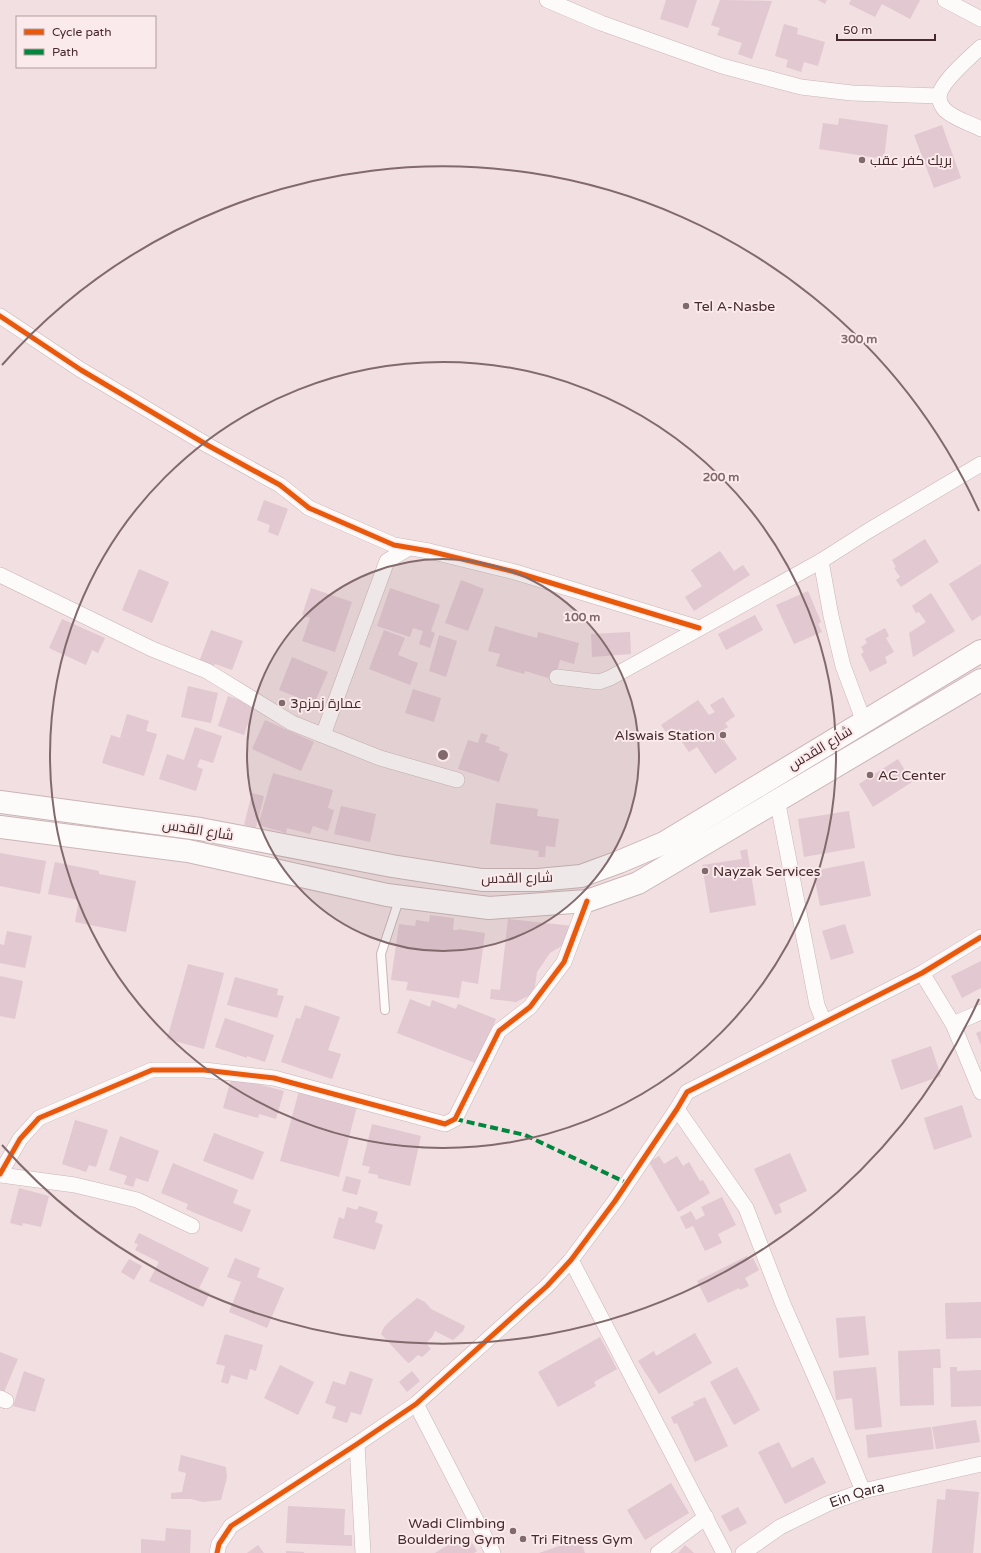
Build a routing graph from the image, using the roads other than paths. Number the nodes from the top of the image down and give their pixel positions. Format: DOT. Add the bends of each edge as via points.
graph roads {
  1 [pos="547,0"];
  2 [pos="945,0"];
  3 [pos="981,19"];
  4 [pos="981,48"];
  5 [pos="939,96"];
  6 [pos="981,129"];
  7 [pos="0,316"];
  8 [pos="981,464"];
  9 [pos="409,548"];
  10 [pos="821,561"];
  11 [pos="0,575"];
  12 [pos="699,628"];
  13 [pos="978,661"];
  14 [pos="557,677"];
  15 [pos="981,680"];
  16 [pos="864,722"];
  17 [pos="323,735"];
  18 [pos="457,780"];
  19 [pos="777,799"];
  20 [pos="0,802"];
  21 [pos="0,827"];
  22 [pos="200,829"];
  23 [pos="188,851"];
  24 [pos="401,896"];
  25 [pos="587,901"];
  26 [pos="981,937"];
  27 [pos="922,973"];
  28 [pos="385,1010"];
  29 [pos="981,1012"];
  30 [pos="824,1022"];
  31 [pos="953,1024"];
  32 [pos="981,1092"];
  33 [pos="677,1109"];
  34 [pos="0,1175"];
  35 [pos="192,1226"];
  36 [pos="571,1260"];
  37 [pos="416,1404"];
  38 [pos="357,1444"];
  39 [pos="981,1464"];
  40 [pos="863,1491"];
  41 [pos="706,1518"];
  42 [pos="217,1553"];
  43 [pos="363,1553"];
  44 [pos="493,1553"];
  45 [pos="658,1553"];
  46 [pos="724,1553"];
  47 [pos="744,1553"];
  1 -- 5 [label="street" via="601,23 722,66 801,87 852,93"];
  2 -- 3 [label="street"];
  4 -- 5 [label="street" via="956,71"];
  5 -- 6 [label="street" via="941,104 949,113"];
  7 -- 9 [label="street" via="81,370 280,485 309,508 394,545"];
  8 -- 10 [label="street"];
  9 -- 12 [label="street" via="516,572"];
  9 -- 17 [label="street" via="387,561"];
  10 -- 12 [label="street"];
  10 -- 16 [label="street" via="843,666"];
  11 -- 17 [label="street" via="152,649 207,671 292,723"];
  12 -- 14 [label="street" via="600,682"];
  13 -- 16 [label="main road, شارع القدس"];
  15 -- 19 [label="main road, شارع القدس"];
  16 -- 22 [label="main road, شارع القدس" via="664,843 581,876 538,880 482,880 392,866"];
  17 -- 18 [label="street" via="380,758"];
  19 -- 25 [label="main road, شارع القدس" via="638,882"];
  19 -- 30 [label="street" via="817,1005"];
  20 -- 22 [label="main road, شارع القدس"];
  21 -- 23 [label="main road, شارع القدس"];
  22 -- 23 [label="main road"];
  23 -- 24 [label="main road, شارع القدس"];
  24 -- 25 [label="main road, شارع القدس" via="489,908"];
  24 -- 28 [label="lane" via="381,954"];
  25 -- 34 [label="street" via="564,962 530,1007 499,1031 455,1119 445,1124 274,1078 204,1070 152,1070 39,1118 20,1139"];
  26 -- 27 [label="street"];
  27 -- 30 [label="street"];
  27 -- 31 [label="street"];
  29 -- 31 [label="street"];
  30 -- 33 [label="street" via="686,1092"];
  31 -- 32 [label="street"];
  33 -- 36 [label="street" via="615,1201"];
  33 -- 40 [label="street" via="746,1208 783,1304"];
  34 -- 35 [label="street" via="75,1185 137,1200"];
  36 -- 37 [label="street" via="547,1286"];
  36 -- 41 [label="street"];
  37 -- 38 [label="street"];
  37 -- 44 [label="street"];
  38 -- 42 [label="street" via="231,1526 219,1544"];
  38 -- 43 [label="street"];
  39 -- 40 [label="street, Ein Qara"];
  40 -- 47 [label="street, Ein Qara" via="827,1504 780,1527"];
  41 -- 45 [label="street"];
  41 -- 46 [label="street"];
}
